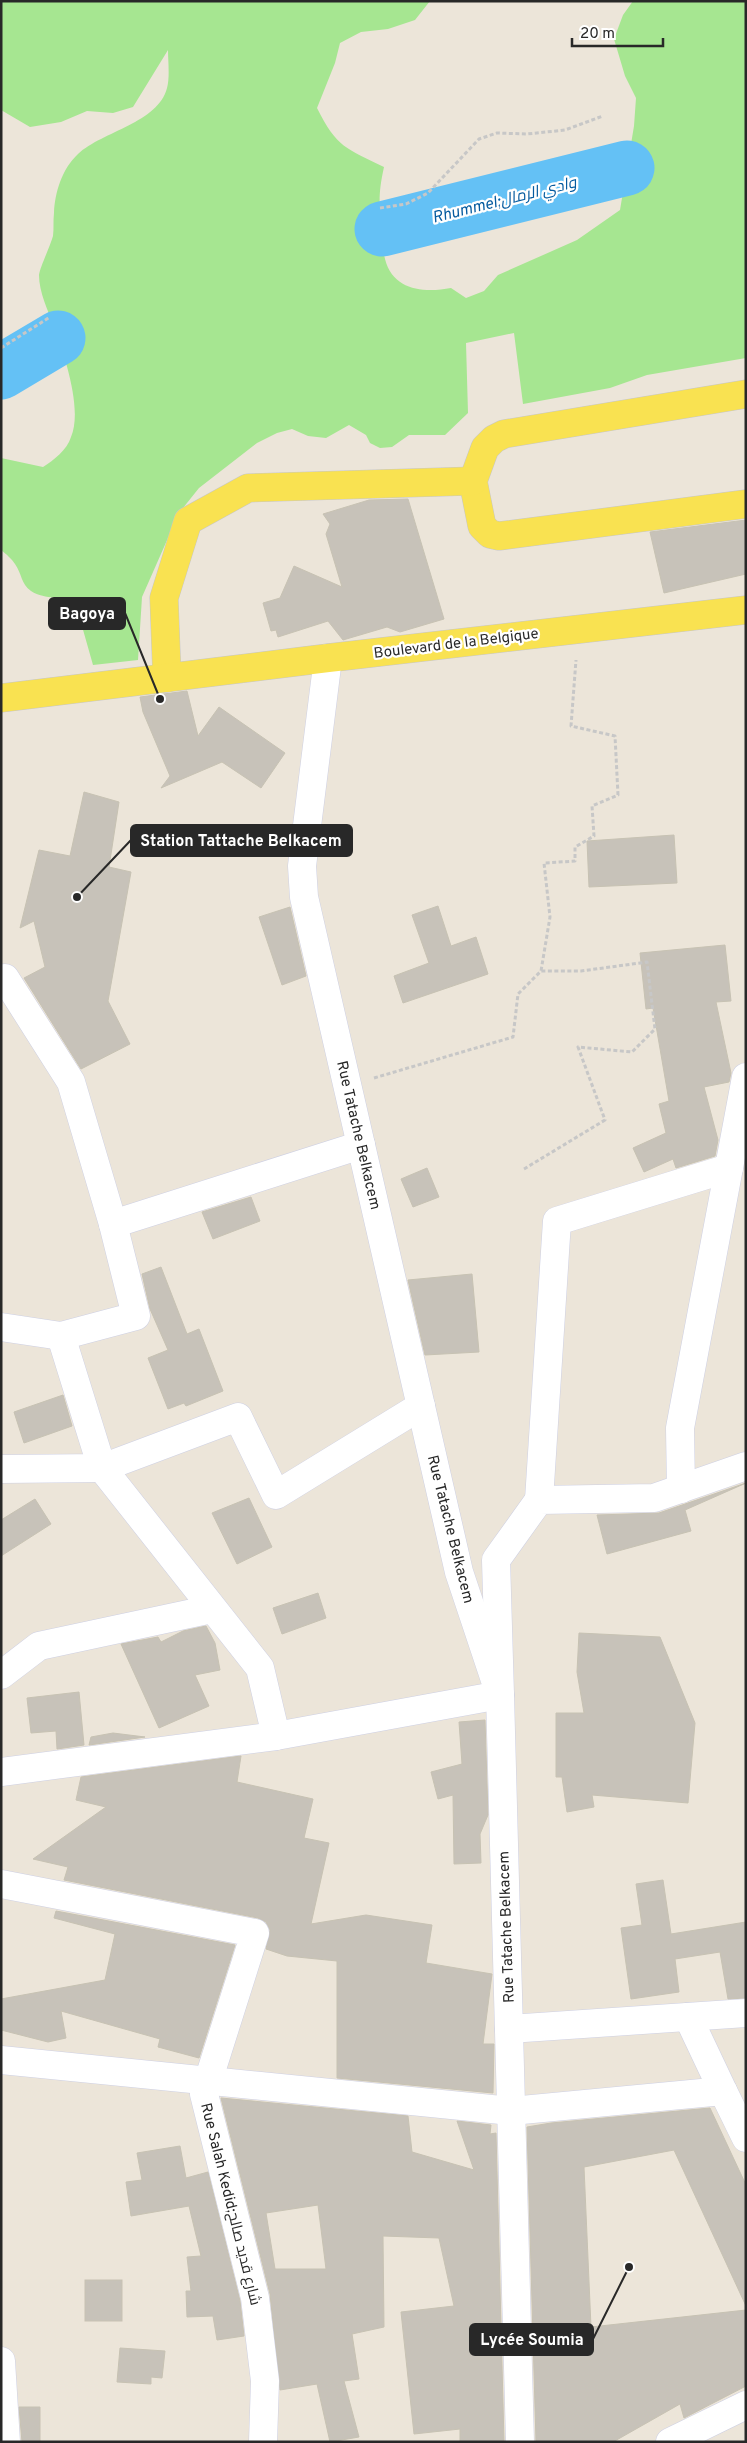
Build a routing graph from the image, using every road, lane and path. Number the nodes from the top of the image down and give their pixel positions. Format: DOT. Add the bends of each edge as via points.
graph roads {
  1 [pos="603,116"];
  2 [pos="380,208"];
  3 [pos="50,317"];
  4 [pos="1,348"];
  5 [pos="746,394"];
  6 [pos="474,481"];
  7 [pos="746,504"];
  8 [pos="746,610"];
  9 [pos="579,629"];
  10 [pos="328,658"];
  11 [pos="161,678"];
  12 [pos="1,698"];
  13 [pos="541,971"];
  14 [pos="1,980"];
  15 [pos="746,1077"];
  16 [pos="348,1086"];
  17 [pos="361,1145"];
  18 [pos="729,1168"];
  19 [pos="524,1169"];
  20 [pos="113,1224"];
  21 [pos="1,1327"];
  22 [pos="61,1336"];
  23 [pos="421,1406"];
  24 [pos="746,1466"];
  25 [pos="102,1468"];
  26 [pos="1,1470"];
  27 [pos="681,1489"];
  28 [pos="538,1500"];
  29 [pos="212,1609"];
  30 [pos="1,1675"];
  31 [pos="500,1695"];
  32 [pos="276,1736"];
  33 [pos="1,1772"];
  34 [pos="1,1884"];
  35 [pos="746,2013"];
  36 [pos="688,2017"];
  37 [pos="509,2028"];
  38 [pos="1,2060"];
  39 [pos="207,2081"];
  40 [pos="723,2091"];
  41 [pos="511,2111"];
  42 [pos="746,2138"];
  43 [pos="1,2361"];
  44 [pos="746,2405"];
  45 [pos="6,2442"];
  46 [pos="263,2442"];
  47 [pos="520,2442"];
  48 [pos="670,2442"];
  1 -- 2 [label="path" via="565,130 497,133 479,139 428,193 406,204"];
  3 -- 4 [label="path"];
  5 -- 6 [label="main road" via="504,434 484,448"];
  6 -- 7 [label="main road" via="482,526 490,534 499,536"];
  6 -- 11 [label="main road" via="248,488 188,521 164,598"];
  8 -- 9 [label="main road, Boulevard de la Belgique"];
  9 -- 10 [label="main road, Boulevard de la Belgique"];
  9 -- 13 [label="path" via="571,726 614,736 618,795 592,806 594,836 575,847 575,861 544,863 550,917"];
  10 -- 11 [label="main road, Boulevard de la Belgique"];
  10 -- 16 [label="street, Rue Tatache Belkacem" via="302,866 304,897"];
  11 -- 12 [label="main road, Boulevard de la Belgique"];
  13 -- 16 [label="path" via="518,994 513,1037"];
  13 -- 19 [label="path" via="581,971 647,962 655,1029 632,1052 578,1047 605,1120"];
  14 -- 20 [label="street" via="4,978 71,1082"];
  15 -- 18 [label="street"];
  16 -- 17 [label="street, Rue Tatache Belkacem"];
  17 -- 20 [label="street"];
  17 -- 23 [label="street, Rue Tatache Belkacem"];
  18 -- 27 [label="street" via="680,1428"];
  18 -- 28 [label="street" via="557,1221"];
  20 -- 22 [label="street" via="136,1316"];
  21 -- 22 [label="street"];
  22 -- 25 [label="street"];
  23 -- 25 [label="street" via="276,1494 238,1417"];
  23 -- 31 [label="street, Rue Tatache Belkacem" via="459,1572"];
  24 -- 27 [label="street"];
  25 -- 26 [label="street"];
  25 -- 29 [label="street"];
  27 -- 28 [label="street" via="654,1498"];
  28 -- 31 [label="street" via="496,1560"];
  29 -- 30 [label="street" via="39,1646"];
  29 -- 32 [label="street" via="260,1668"];
  31 -- 32 [label="street"];
  31 -- 37 [label="street, Rue Tatache Belkacem"];
  32 -- 33 [label="street"];
  34 -- 39 [label="street, Rue Salah Kedid;شارع قديد صالح" via="255,1933"];
  35 -- 36 [label="street"];
  36 -- 37 [label="street"];
  36 -- 40 [label="street"];
  37 -- 41 [label="street, Rue Tatache Belkacem"];
  38 -- 39 [label="street"];
  39 -- 41 [label="street"];
  39 -- 46 [label="street, Rue Salah Kedid;شارع قديد صالح" via="204,2094 255,2298 265,2381"];
  40 -- 41 [label="street"];
  40 -- 42 [label="street"];
  41 -- 47 [label="street, Rue Tatache Belkacem"];
  43 -- 45 [label="street"];
  44 -- 48 [label="street"];
}
